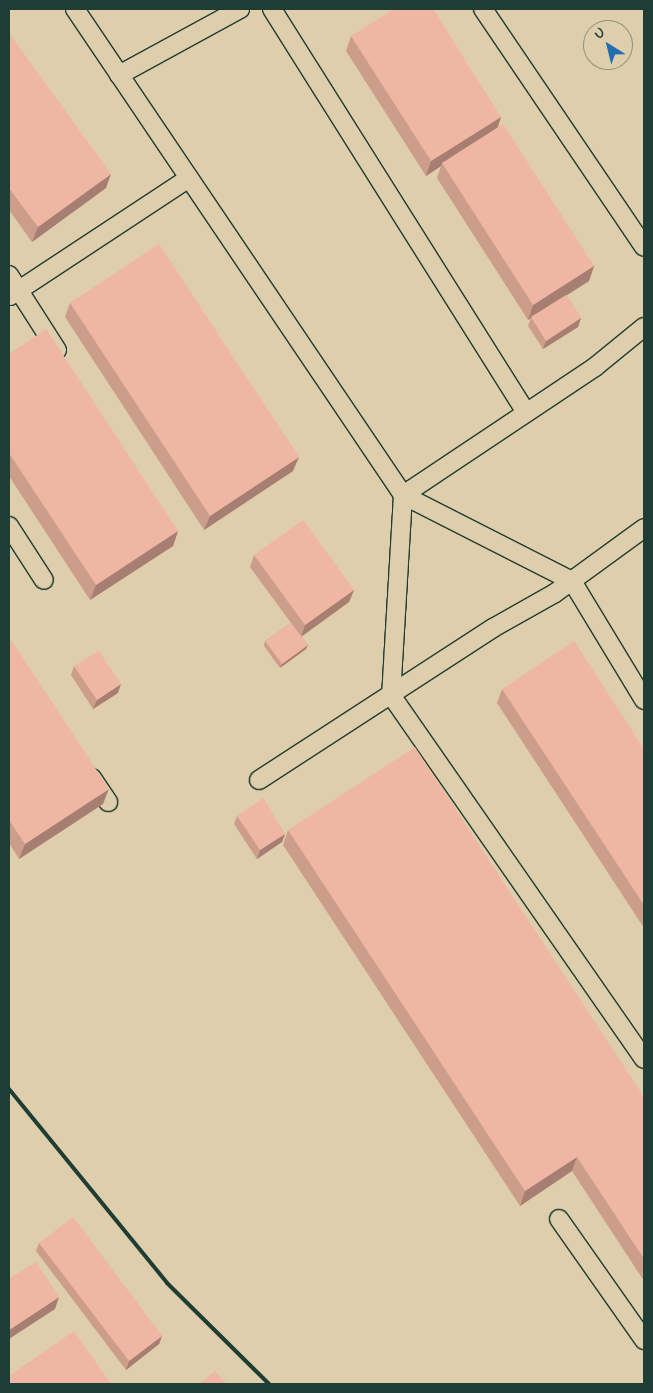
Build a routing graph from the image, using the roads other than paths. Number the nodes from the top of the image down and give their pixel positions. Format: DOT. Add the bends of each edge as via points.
graph roads {
  1 [pos="75,9"];
  2 [pos="240,9"];
  3 [pos="272,9"];
  4 [pos="483,9"];
  5 [pos="119,75"];
  6 [pos="189,178"];
  7 [pos="644,247"];
  8 [pos="9,275"];
  9 [pos="14,293"];
  10 [pos="644,327"];
  11 [pos="66,364"];
  12 [pos="526,413"];
  13 [pos="404,495"];
  14 [pos="9,526"];
  15 [pos="644,528"];
  16 [pos="44,580"];
  17 [pos="572,581"];
  18 [pos="641,689"];
  19 [pos="391,696"];
  20 [pos="82,761"];
  21 [pos="259,780"];
  22 [pos="108,802"];
  23 [pos="644,1059"];
  24 [pos="559,1219"];
  25 [pos="644,1340"];
  1 -- 5 [label="lane"];
  2 -- 5 [label="lane"];
  3 -- 12 [label="lane"];
  4 -- 7 [label="lane"];
  5 -- 6 [label="lane"];
  6 -- 9 [label="lane"];
  6 -- 13 [label="lane"];
  8 -- 9 [label="lane"];
  9 -- 11 [label="lane"];
  10 -- 12 [label="lane" via="595,367"];
  12 -- 13 [label="lane"];
  13 -- 17 [label="lane"];
  13 -- 19 [label="lane"];
  14 -- 16 [label="lane"];
  15 -- 17 [label="lane"];
  17 -- 18 [label="lane"];
  17 -- 19 [label="lane"];
  19 -- 21 [label="lane"];
  19 -- 23 [label="lane"];
  20 -- 22 [label="lane"];
  24 -- 25 [label="lane"];
}
